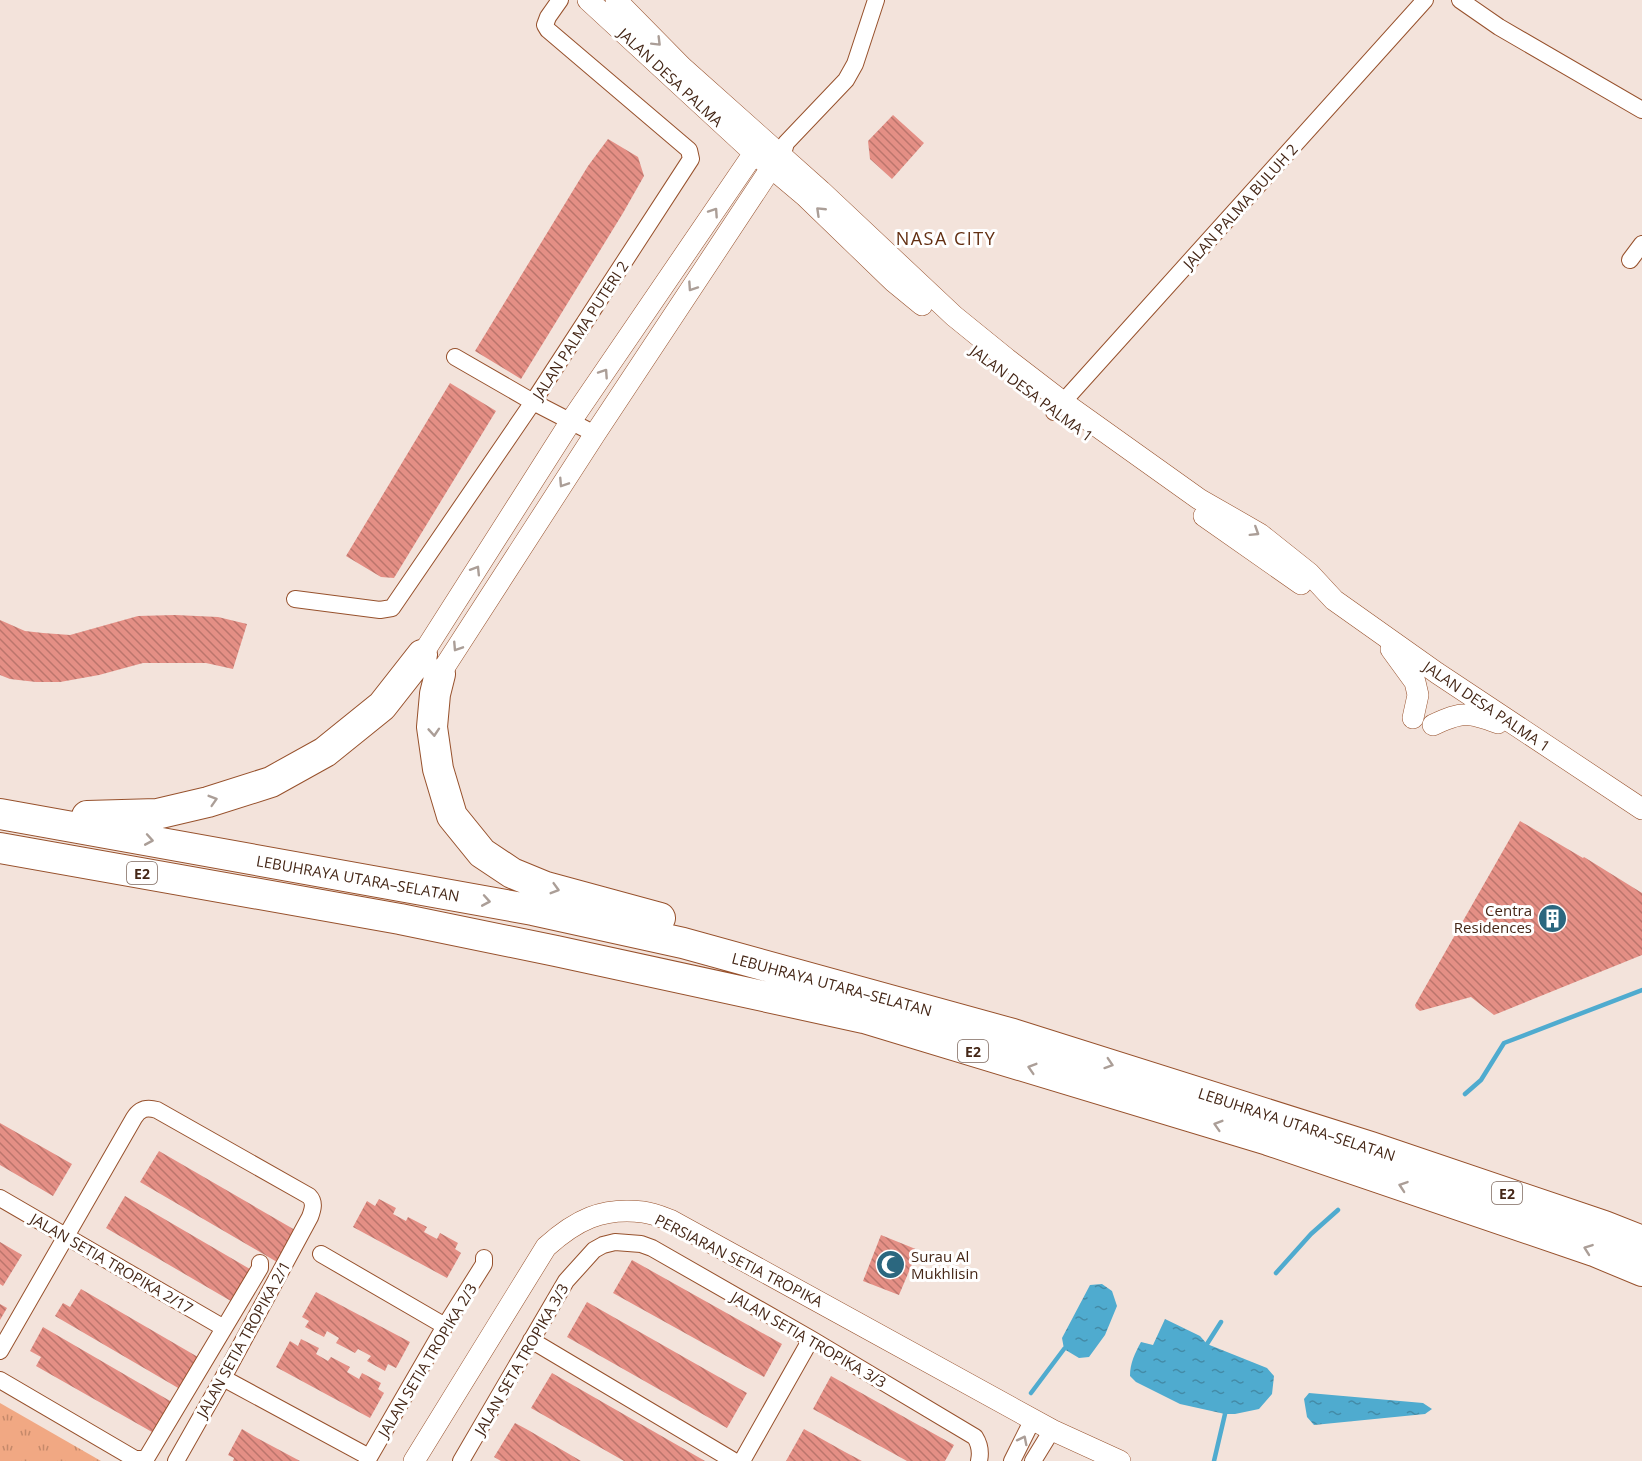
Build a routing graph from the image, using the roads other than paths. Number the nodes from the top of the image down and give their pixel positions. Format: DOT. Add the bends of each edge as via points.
graph roads {
  1 [pos="560,0"];
  2 [pos="588,0"];
  3 [pos="616,0"];
  4 [pos="876,0"];
  5 [pos="1425,0"];
  6 [pos="1460,0"];
  7 [pos="1642,110"];
  8 [pos="772,153"];
  9 [pos="1642,244"];
  10 [pos="1630,260"];
  11 [pos="456,357"];
  12 [pos="533,402"];
  13 [pos="1059,407"];
  14 [pos="571,421"];
  15 [pos="595,434"];
  16 [pos="295,599"];
  17 [pos="1375,630"];
  18 [pos="431,665"];
  19 [pos="1413,718"];
  20 [pos="1434,725"];
  21 [pos="1532,736"];
  22 [pos="1642,808"];
  23 [pos="5,814"];
  24 [pos="0,848"];
  25 [pos="0,866"];
  26 [pos="285,899"];
  27 [pos="1013,1034"];
  28 [pos="0,1198"];
  29 [pos="66,1236"];
  30 [pos="1642,1241"];
  31 [pos="615,1242"];
  32 [pos="321,1254"];
  33 [pos="484,1258"];
  34 [pos="260,1263"];
  35 [pos="1642,1271"];
  36 [pos="445,1326"];
  37 [pos="224,1328"];
  38 [pos="811,1339"];
  39 [pos="531,1340"];
  40 [pos="0,1351"];
  41 [pos="223,1378"];
  42 [pos="0,1380"];
  43 [pos="1033,1419"];
  44 [pos="1052,1430"];
  45 [pos="368,1459"];
  46 [pos="176,1461"];
  47 [pos="414,1461"];
  48 [pos="461,1461"];
  49 [pos="734,1461"];
  50 [pos="742,1461"];
  51 [pos="979,1461"];
  52 [pos="1012,1461"];
  53 [pos="1033,1461"];
  54 [pos="1120,1461"];
  1 -- 12 [label="street, JALAN PALMA PUTERI 2" via="548,17 548,30 688,150 691,159"];
  2 -- 8 [label="street, JALAN DESA PALMA"];
  3 -- 8 [label="street, JALAN DESA PALMA, one-way"];
  4 -- 8 [label="street" via="846,80"];
  5 -- 13 [label="street, JALAN PALMA BULUH 2"];
  6 -- 7 [label="street"];
  8 -- 13 [label="street, JALAN DESA PALMA 1" via="805,196 894,282 983,358"];
  14 -- 8 [label="street, one-way"];
  8 -- 15 [label="street, one-way"];
  9 -- 10 [label="street"];
  11 -- 12 [label="street"];
  12 -- 14 [label="street"];
  12 -- 16 [label="street, JALAN PALMA PUTERI 2" via="392,608 380,610"];
  13 -- 17 [label="street, JALAN DESA PALMA 1" via="1304,585 1334,600"];
  14 -- 15 [label="street"];
  18 -- 14 [label="street, one-way"];
  15 -- 18 [label="street, one-way"];
  17 -- 19 [label="street" via="1415,682 1418,695"];
  17 -- 21 [label="street, JALAN DESA PALMA 1"];
  23 -- 18 [label="highway, one-way" via="157,814 271,782 326,752"];
  18 -- 27 [label="highway, one-way" via="435,694 432,727 438,769 452,816 482,853 512,873 546,887 926,991 966,1007"];
  20 -- 21 [label="street" via="1450,717 1475,714"];
  21 -- 22 [label="street, JALAN DESA PALMA 1"];
  23 -- 27 [label="highway, LEBUHRAYA UTARA–SELATAN / E2, one-way" via="533,910 683,943"];
  24 -- 26 [label="highway, LEBUHRAYA UTARA–SELATAN / E2"];
  25 -- 26 [label="highway"];
  35 -- 26 [label="highway, LEBUHRAYA UTARA–SELATAN / E2, one-way" via="1594,1251 1268,1140 864,1018 523,944"];
  27 -- 30 [label="highway, LEBUHRAYA UTARA–SELATAN / E2, one-way" via="1371,1147"];
  28 -- 29 [label="street, JALAN SETIA TROPIKA 2/17"];
  29 -- 37 [label="street, JALAN SETIA TROPIKA 2/17"];
  29 -- 40 [label="street"];
  29 -- 41 [label="street, JALAN SETIA TROPIKA 2/1" via="134,1118 143,1109 158,1110 309,1196 313,1204 310,1217"];
  31 -- 38 [label="street, JALAN SETIA TROPIKA 3/3" via="652,1248"];
  31 -- 39 [label="street, JALAN SETA TROPIKA 3/3" via="594,1250 566,1281"];
  32 -- 36 [label="street"];
  33 -- 36 [label="street, JALAN SETIA TROPIKA 2/3"];
  34 -- 37 [label="street"];
  36 -- 45 [label="street, JALAN SETIA TROPIKA 2/3"];
  37 -- 42 [label="street" via="143,1459 135,1459"];
  38 -- 50 [label="street"];
  38 -- 51 [label="street, JALAN SETIA TROPIKA 3/3" via="975,1437 981,1451"];
  39 -- 48 [label="street, JALAN SETA TROPIKA 3/3"];
  39 -- 49 [label="street"];
  41 -- 45 [label="street"];
  41 -- 46 [label="street, JALAN SETIA TROPIKA 2/1"];
  43 -- 44 [label="street, PERSIARAN SETIA TROPIKA"];
  43 -- 47 [label="street, PERSIARAN SETIA TROPIKA" via="670,1220 646,1212 619,1211 580,1221 546,1247"];
  52 -- 43 [label="street, one-way"];
  44 -- 53 [label="street"];
  44 -- 54 [label="street, PERSIARAN SETIA TROPIKA"];
}
